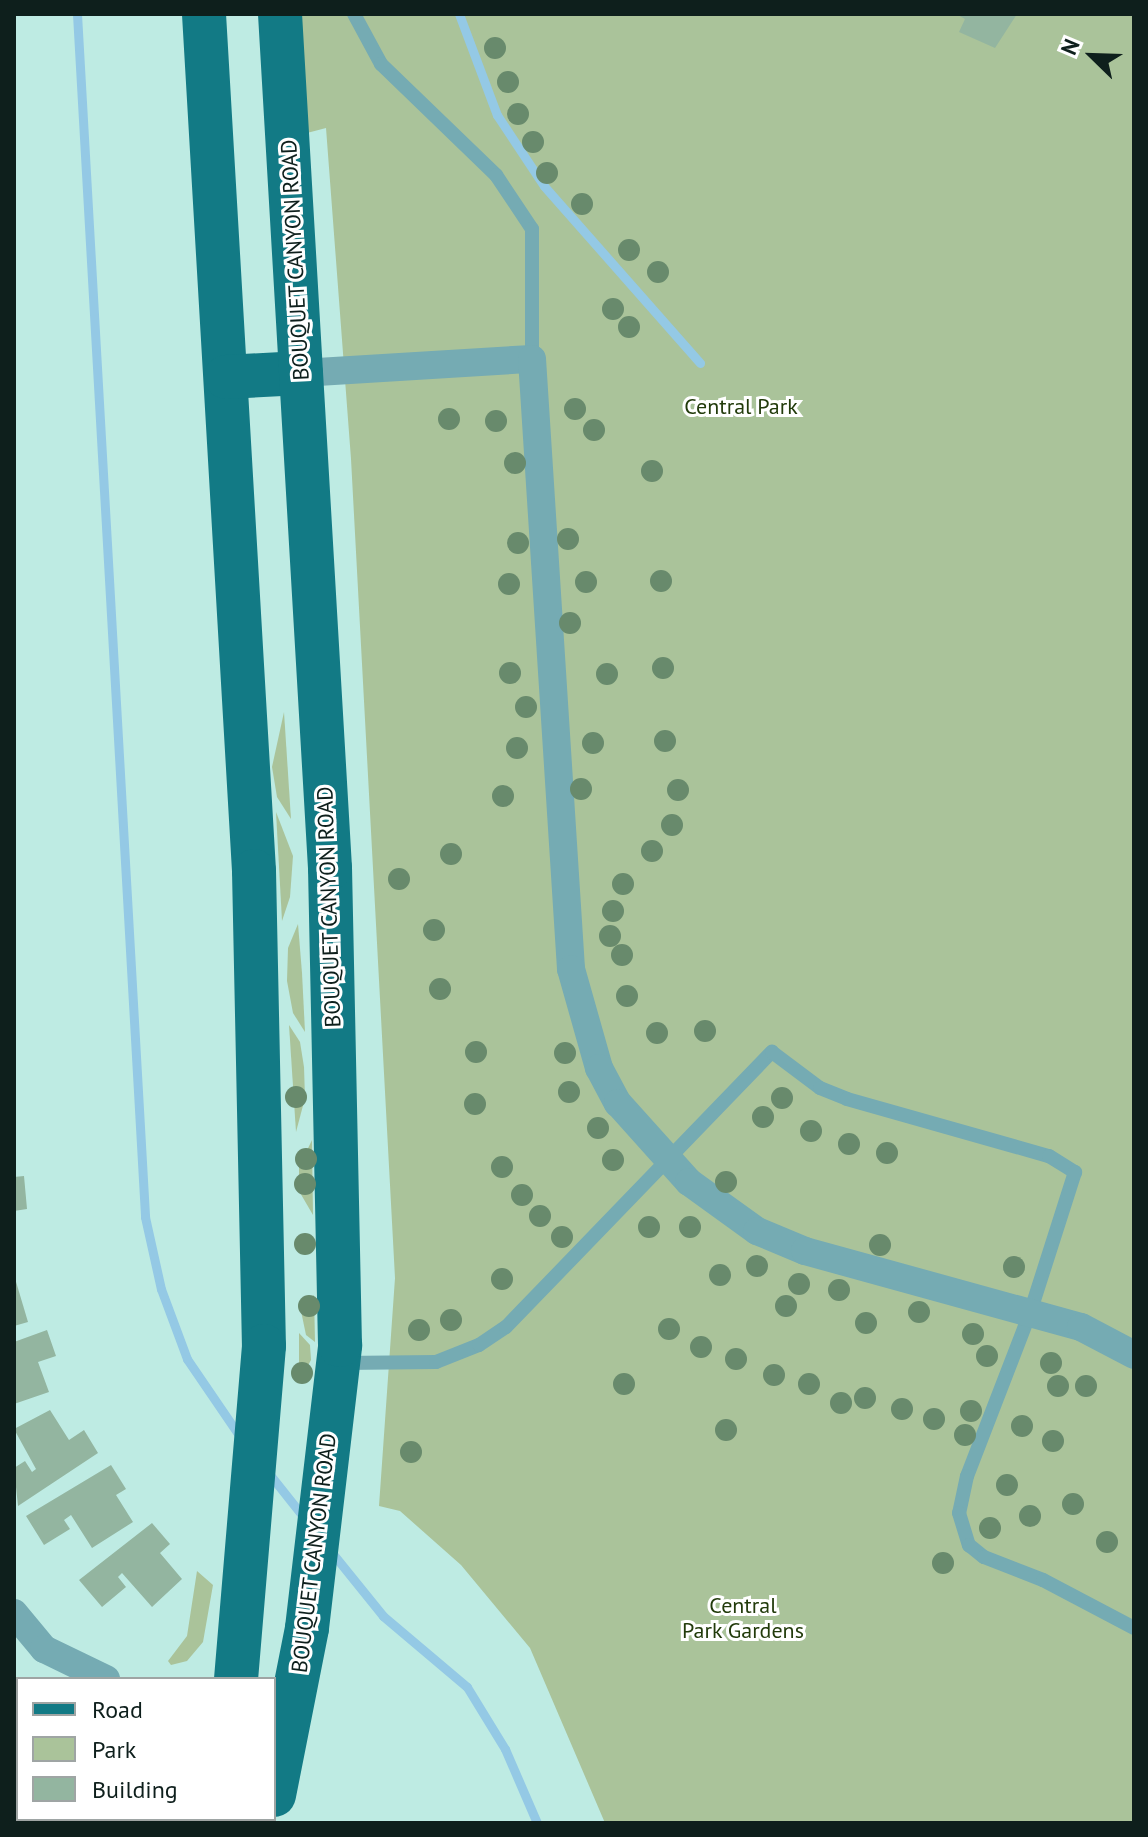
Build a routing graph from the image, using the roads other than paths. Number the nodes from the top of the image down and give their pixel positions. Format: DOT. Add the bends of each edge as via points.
graph roads {
  1 [pos="204,14"];
  2 [pos="280,14"];
  3 [pos="354,14"];
  4 [pos="532,359"];
  5 [pos="301,373"];
  6 [pos="226,377"];
  7 [pos="670,1159"];
  8 [pos="1030,1313"];
  9 [pos="1134,1355"];
  10 [pos="338,1363"];
  11 [pos="14,1613"];
  12 [pos="1134,1628"];
  13 [pos="44,1649"];
  14 [pos="68,1677"];
  15 [pos="102,1677"];
  16 [pos="236,1677"];
  17 [pos="281,1729"];
  18 [pos="276,1776"];
  1 -- 6 [label="main road"];
  2 -- 5 [label="main road, BOUQUET CANYON ROAD"];
  3 -- 4 [label="lane" via="381,64 496,175 532,229"];
  4 -- 5 [label="street"];
  4 -- 7 [label="street" via="571,969 599,1068 618,1103"];
  5 -- 6 [label="main road"];
  5 -- 10 [label="main road, BOUQUET CANYON ROAD" via="330,868"];
  6 -- 16 [label="main road" via="254,871 264,1346"];
  7 -- 8 [label="street" via="716,1205 757,1231 805,1251"];
  7 -- 8 [label="lane" via="772,1052 820,1088 847,1099 1062,1161 1075,1172 1074,1182"];
  7 -- 10 [label="lane" via="526,1308 479,1345 415,1365"];
  8 -- 9 [label="street" via="1081,1327"];
  8 -- 12 [label="lane" via="959,1499 962,1530 969,1545 984,1557 1043,1580"];
  10 -- 17 [label="main road, BOUQUET CANYON ROAD" via="307,1628"];
  11 -- 13 [label="street"];
  13 -- 14 [label="street"];
  13 -- 15 [label="street"];
  17 -- 18 [label="main road, BOUQUET CANYON ROAD"];
}
